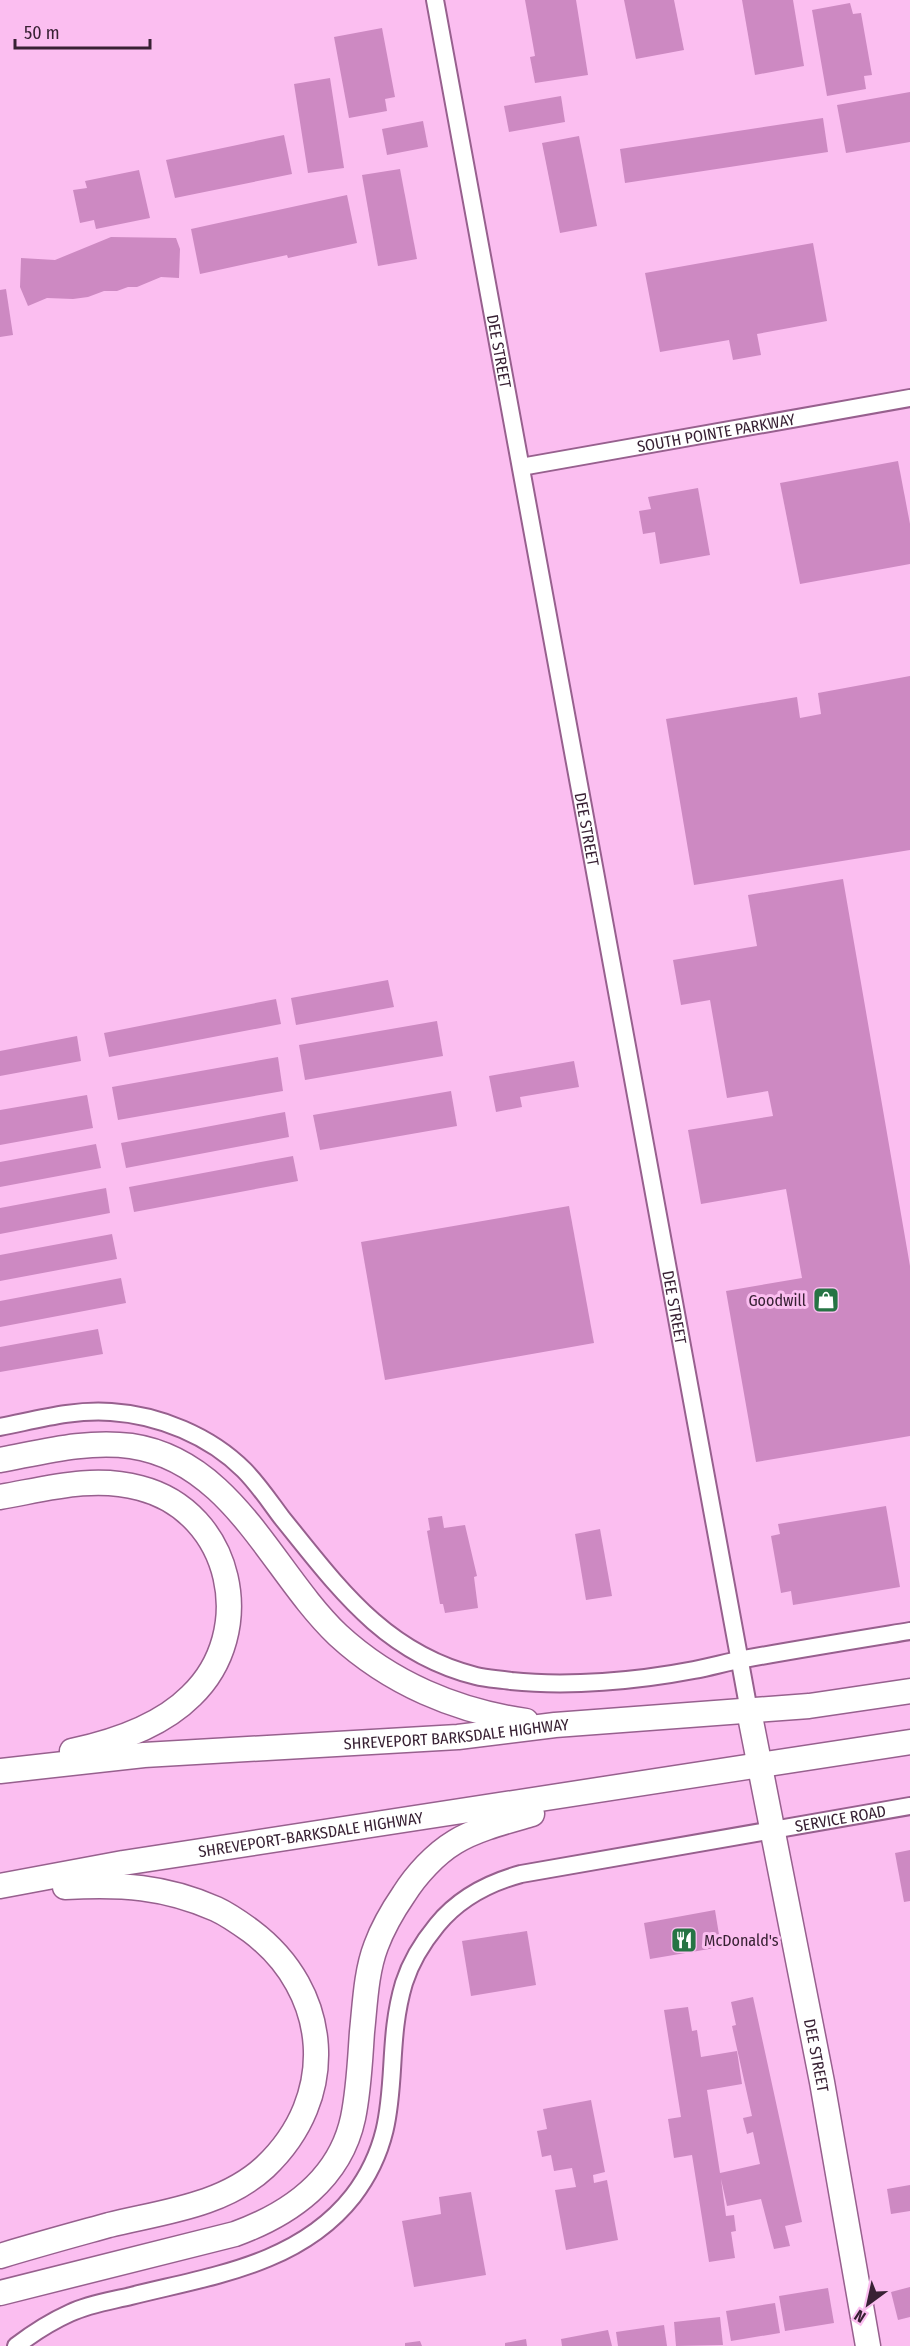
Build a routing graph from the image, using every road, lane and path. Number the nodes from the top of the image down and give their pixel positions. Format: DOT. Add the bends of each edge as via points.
graph roads {
  1 [pos="435,0"];
  2 [pos="910,398"];
  3 [pos="521,467"];
  4 [pos="0,1427"];
  5 [pos="0,1460"];
  6 [pos="0,1497"];
  7 [pos="910,1630"];
  8 [pos="741,1659"];
  9 [pos="910,1691"];
  10 [pos="749,1711"];
  11 [pos="555,1725"];
  12 [pos="910,1742"];
  13 [pos="758,1757"];
  14 [pos="0,1766"];
  15 [pos="0,1771"];
  16 [pos="622,1787"];
  17 [pos="910,1806"];
  18 [pos="487,1809"];
  19 [pos="772,1830"];
  20 [pos="0,1886"];
  21 [pos="0,1891"];
  22 [pos="0,2256"];
  23 [pos="3,2293"];
  24 [pos="16,2346"];
  25 [pos="868,2346"];
  1 -- 3 [label="street, DEE STREET"];
  2 -- 3 [label="street, SOUTH POINTE PARKWAY"];
  3 -- 8 [label="street, DEE STREET"];
  4 -- 8 [label="street" via="108,1411 175,1426 209,1443 244,1470 335,1583 377,1626 439,1664 477,1677 533,1683 605,1681 692,1670"];
  5 -- 11 [label="main road" via="99,1443 133,1446 180,1462 228,1500 305,1598 355,1649 384,1670 426,1693 470,1710"];
  6 -- 14 [label="main road" via="113,1482 164,1498 188,1513 220,1558 228,1584 229,1614 224,1643 213,1670 180,1706 153,1723 95,1746"];
  7 -- 8 [label="street"];
  8 -- 10 [label="street, DEE STREET"];
  9 -- 10 [label="main road, SHREVEPORT BARKSDALE HIGHWAY"];
  10 -- 11 [label="main road, SHREVEPORT BARKSDALE HIGHWAY"];
  10 -- 13 [label="main road, DEE STREET"];
  11 -- 15 [label="main road, SHREVEPORT BARKSDALE HIGHWAY" via="458,1737 144,1755"];
  12 -- 13 [label="main road"];
  13 -- 16 [label="main road"];
  13 -- 18 [label="main road" via="523,1786"];
  13 -- 19 [label="main road, DEE STREET"];
  16 -- 18 [label="main road, SHREVEPORT-BARKSDALE HIGHWAY"];
  16 -- 23 [label="main road" via="506,1822 455,1842 411,1883 390,1914 375,1947 352,2121 341,2150 323,2178 295,2205 263,2224 235,2234"];
  17 -- 19 [label="street, SERVICE ROAD"];
  18 -- 20 [label="main road, SHREVEPORT-BARKSDALE HIGHWAY" via="134,1861"];
  19 -- 24 [label="street, SERVICE ROAD" via="521,1874 459,1902 425,1939 404,1983 389,2117 378,2153 341,2210 313,2235 282,2253 244,2268 89,2306 37,2330"];
  19 -- 25 [label="main road, DEE STREET" via="822,2082"];
  21 -- 22 [label="main road" via="110,1884 154,1890 216,1909 262,1940 286,1965 304,1995 314,2024 317,2054 311,2092 295,2130 264,2168 238,2185 204,2202 168,2213"];
}
